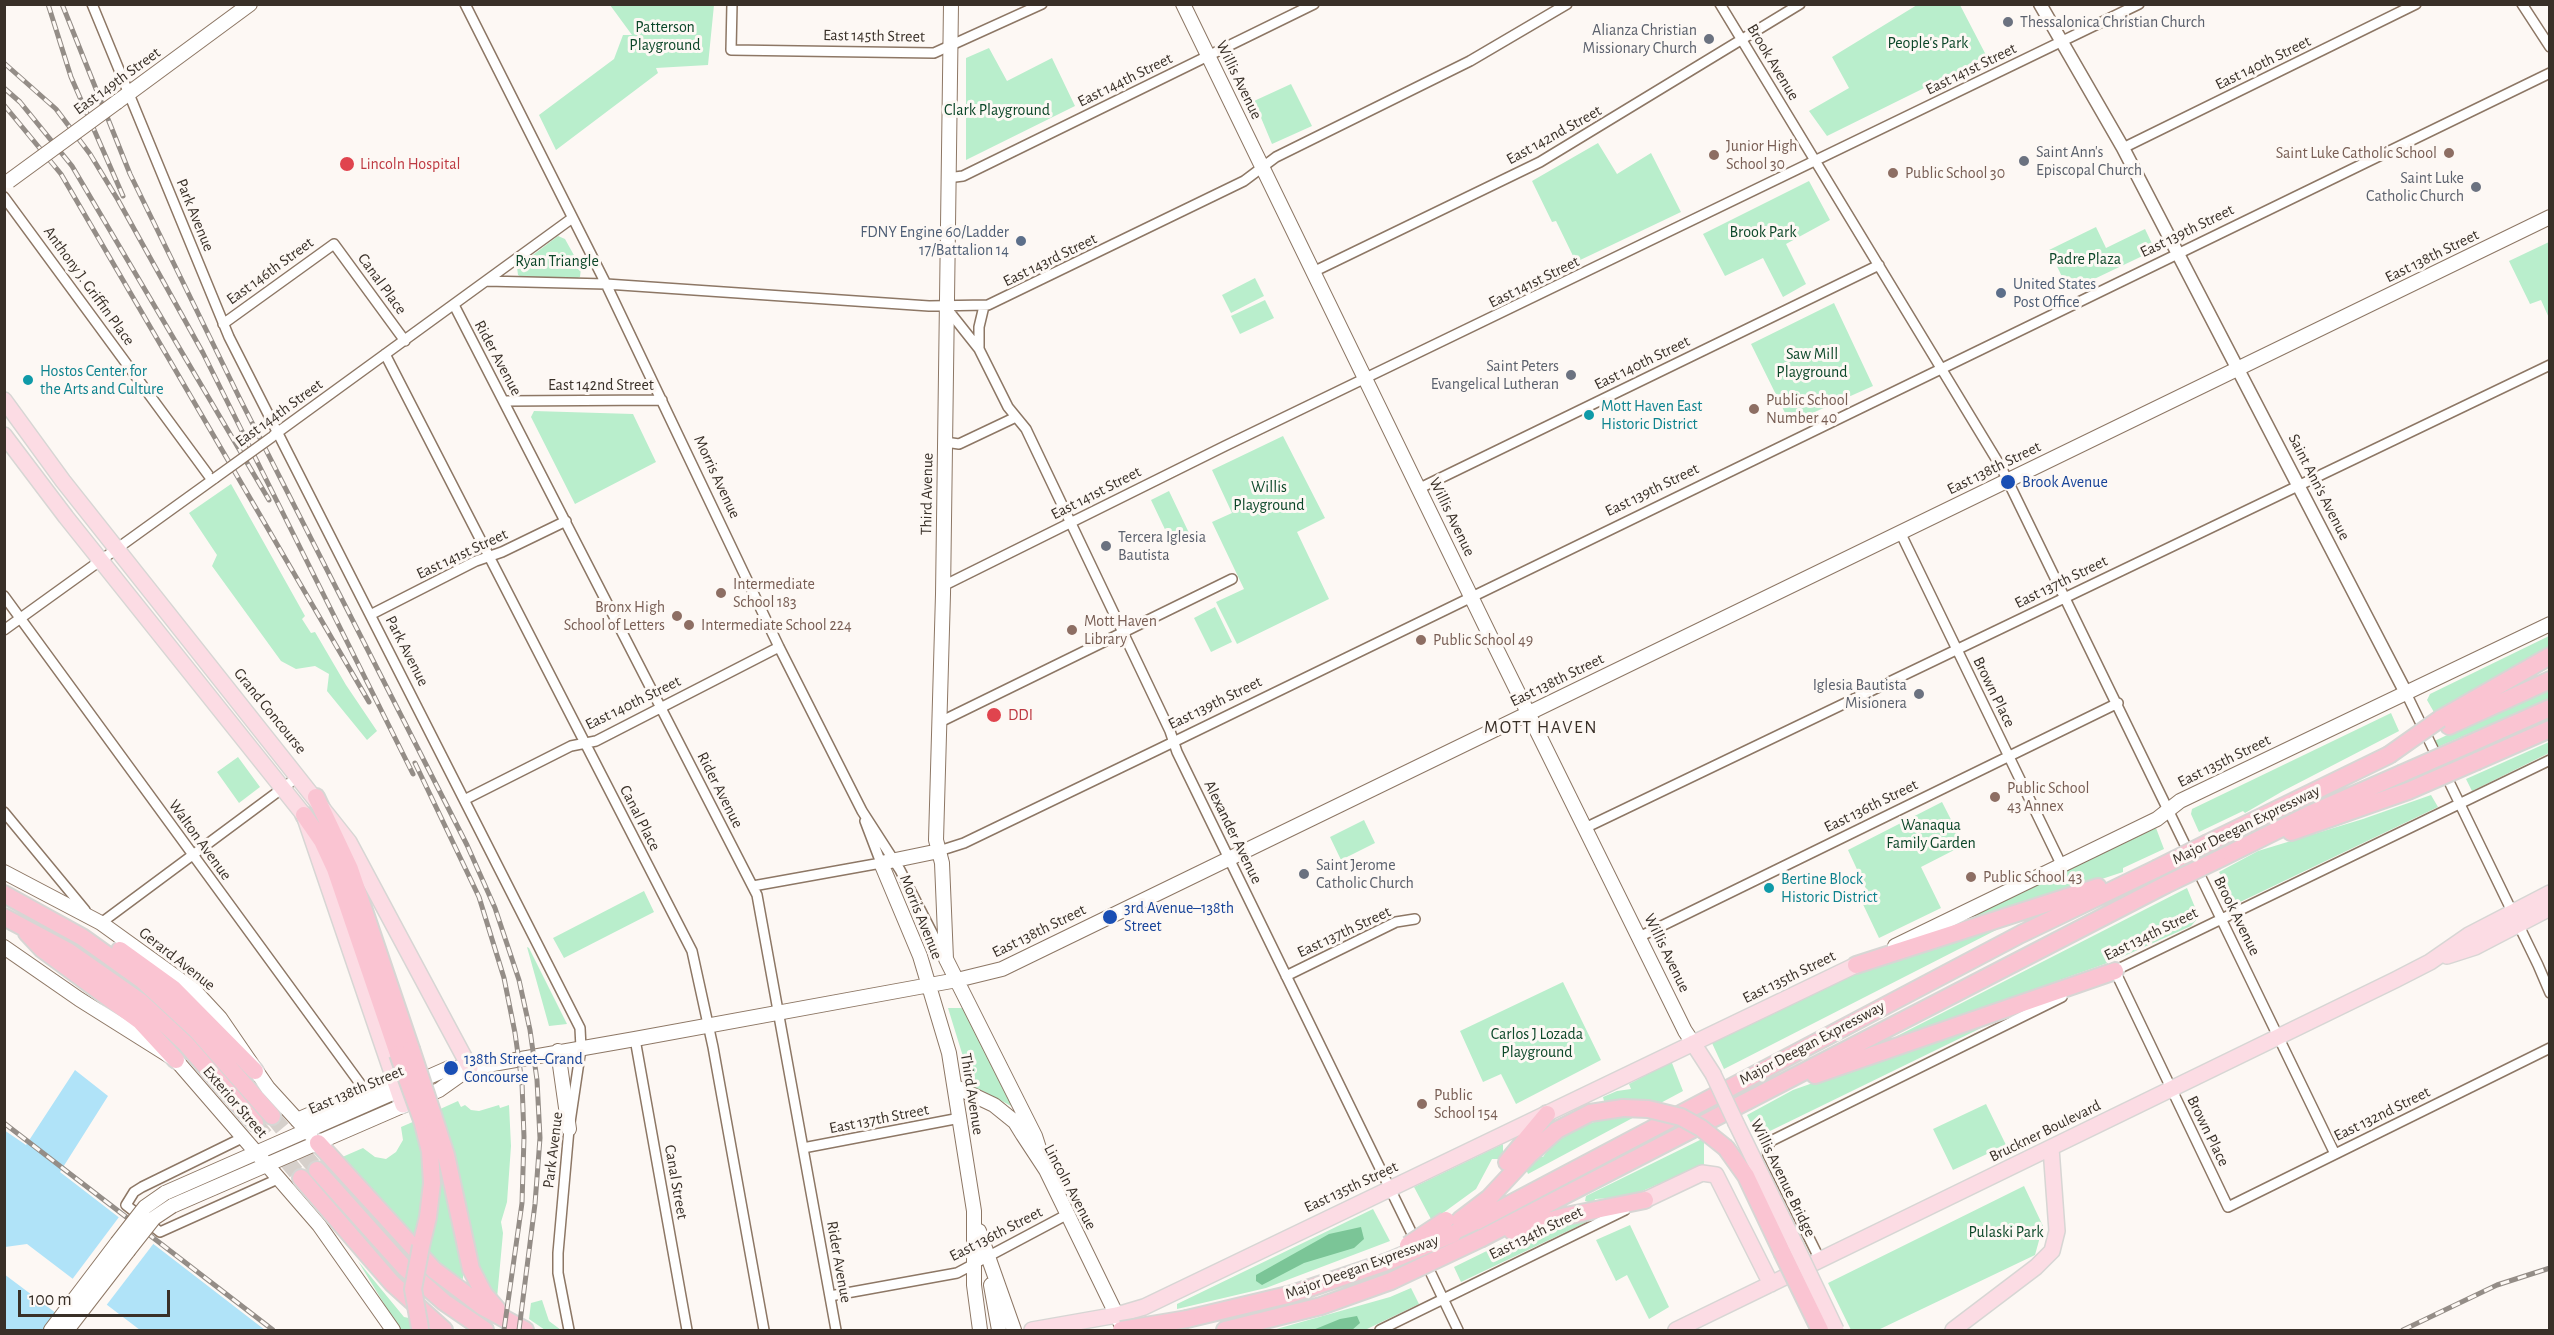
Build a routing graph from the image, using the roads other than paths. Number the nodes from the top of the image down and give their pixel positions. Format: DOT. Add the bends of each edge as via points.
graph roads {
  1 [pos="92,4"];
  2 [pos="250,4"];
  3 [pos="465,4"];
  4 [pos="732,4"];
  5 [pos="951,4"];
  6 [pos="1042,4"];
  7 [pos="1183,4"];
  8 [pos="1314,4"];
  9 [pos="1568,4"];
  10 [pos="1720,4"];
  11 [pos="1800,4"];
  12 [pos="2040,4"];
  13 [pos="2139,4"];
  14 [pos="2416,4"];
  15 [pos="2522,4"];
  16 [pos="1742,40"];
  17 [pos="2062,42"];
  18 [pos="950,46"];
  19 [pos="2550,47"];
  20 [pos="1208,57"];
  21 [pos="2550,73"];
  22 [pos="122,98"];
  23 [pos="2123,148"];
  24 [pos="1816,162"];
  25 [pos="1262,168"];
  26 [pos="947,178"];
  27 [pos="7,182"];
  28 [pos="4,196"];
  29 [pos="2550,217"];
  30 [pos="571,219"];
  31 [pos="334,244"];
  32 [pos="2178,253"];
  33 [pos="1879,265"];
  34 [pos="1313,272"];
  35 [pos="487,281"];
  36 [pos="606,284"];
  37 [pos="454,305"];
  38 [pos="946,306"];
  39 [pos="984,306"];
  40 [pos="223,324"];
  41 [pos="405,341"];
  42 [pos="979,349"];
  43 [pos="385,354"];
  44 [pos="2550,365"];
  45 [pos="1942,367"];
  46 [pos="2239,368"];
  47 [pos="1365,380"];
  48 [pos="4,400"];
  49 [pos="504,400"];
  50 [pos="662,400"];
  51 [pos="1016,417"];
  52 [pos="275,434"];
  53 [pos="4,435"];
  54 [pos="945,442"];
  55 [pos="214,479"];
  56 [pos="2008,480"];
  57 [pos="2300,486"];
  58 [pos="1418,489"];
  59 [pos="566,521"];
  60 [pos="1071,522"];
  61 [pos="1900,532"];
  62 [pos="117,548"];
  63 [pos="489,558"];
  64 [pos="100,561"];
  65 [pos="1232,579"];
  66 [pos="943,586"];
  67 [pos="4,596"];
  68 [pos="1471,597"];
  69 [pos="2065,597"];
  70 [pos="372,614"];
  71 [pos="20,619"];
  72 [pos="2550,624"];
  73 [pos="4,630"];
  74 [pos="1122,633"];
  75 [pos="779,646"];
  76 [pos="1956,649"];
  77 [pos="2550,656"];
  78 [pos="2550,671"];
  79 [pos="2550,680"];
  80 [pos="2406,693"];
  81 [pos="2118,703"];
  82 [pos="660,707"];
  83 [pos="2487,708"];
  84 [pos="2550,708"];
  85 [pos="1528,713"];
  86 [pos="940,722"];
  87 [pos="2441,724"];
  88 [pos="2550,729"];
  89 [pos="1174,742"];
  90 [pos="584,743"];
  91 [pos="2009,757"];
  92 [pos="2550,760"];
  93 [pos="299,776"];
  94 [pos="282,788"];
  95 [pos="316,797"];
  96 [pos="466,799"];
  97 [pos="2460,804"];
  98 [pos="2169,810"];
  99 [pos="4,812"];
  100 [pos="303,814"];
  101 [pos="1585,828"];
  102 [pos="2250,844"];
  103 [pos="939,851"];
  104 [pos="192,855"];
  105 [pos="1229,858"];
  106 [pos="888,862"];
  107 [pos="2062,866"];
  108 [pos="2156,869"];
  109 [pos="4,872"];
  110 [pos="753,886"];
  111 [pos="2550,893"];
  112 [pos="4,894"];
  113 [pos="2550,908"];
  114 [pos="1415,919"];
  115 [pos="2516,919"];
  116 [pos="12,920"];
  117 [pos="2222,920"];
  118 [pos="101,923"];
  119 [pos="67,928"];
  120 [pos="1639,937"];
  121 [pos="4,947"];
  122 [pos="946,959"];
  123 [pos="1856,965"];
  124 [pos="2115,971"];
  125 [pos="1286,976"];
  126 [pos="957,980"];
  127 [pos="930,984"];
  128 [pos="2550,993"];
  129 [pos="779,1011"];
  130 [pos="708,1024"];
  131 [pos="2279,1037"];
  132 [pos="635,1039"];
  133 [pos="1693,1043"];
  134 [pos="581,1048"];
  135 [pos="2550,1048"];
  136 [pos="405,1051"];
  137 [pos="558,1051"];
  138 [pos="176,1060"];
  139 [pos="470,1068"];
  140 [pos="255,1071"];
  141 [pos="394,1084"];
  142 [pos="956,1088"];
  143 [pos="2171,1089"];
  144 [pos="368,1095"];
  145 [pos="1758,1095"];
  146 [pos="403,1105"];
  147 [pos="1547,1114"];
  148 [pos="272,1116"];
  149 [pos="428,1117"];
  150 [pos="960,1118"];
  151 [pos="255,1123"];
  152 [pos="302,1125"];
  153 [pos="569,1129"];
  154 [pos="244,1137"];
  155 [pos="318,1143"];
  156 [pos="803,1148"];
  157 [pos="2051,1148"];
  158 [pos="257,1152"];
  159 [pos="2335,1154"];
  160 [pos="268,1164"];
  161 [pos="317,1170"];
  162 [pos="1046,1170"];
  163 [pos="280,1178"];
  164 [pos="301,1178"];
  165 [pos="1389,1189"];
  166 [pos="1645,1200"];
  167 [pos="2228,1207"];
  168 [pos="1068,1214"];
  169 [pos="1449,1227"];
  170 [pos="1482,1239"];
  171 [pos="1789,1249"];
  172 [pos="1389,1258"];
  173 [pos="981,1260"];
  174 [pos="1820,1260"];
  175 [pos="1797,1271"];
  176 [pos="1771,1284"];
  177 [pos="830,1296"];
  178 [pos="1443,1299"];
  179 [pos="1121,1325"];
  180 [pos="420,1329"];
  181 [pos="51,1330"];
  182 [pos="67,1330"];
  183 [pos="393,1330"];
  184 [pos="444,1330"];
  185 [pos="485,1330"];
  186 [pos="524,1330"];
  187 [pos="569,1330"];
  188 [pos="687,1330"];
  189 [pos="764,1330"];
  190 [pos="836,1330"];
  191 [pos="980,1330"];
  192 [pos="999,1330"];
  193 [pos="1014,1330"];
  194 [pos="1032,1330"];
  195 [pos="1225,1330"];
  196 [pos="1380,1330"];
  197 [pos="1458,1330"];
  198 [pos="1676,1330"];
  199 [pos="1820,1330"];
  200 [pos="1826,1330"];
  201 [pos="1836,1330"];
  202 [pos="1953,1330"];
  1 -- 22 [label="street, Park Avenue"];
  2 -- 22 [label="main road, East 149th Street"];
  3 -- 30 [label="street, Morris Avenue"];
  4 -- 18 [label="street, East 145th Street" via="731,50 934,53"];
  5 -- 18 [label="main road, Third Avenue"];
  6 -- 18 [label="street, East 145th Street"];
  7 -- 20 [label="main road, Willis Avenue"];
  8 -- 20 [label="street, East 144th Street"];
  9 -- 25 [label="street, East 143rd Street" via="1477,57 1276,157"];
  10 -- 16 [label="street, Brook Avenue"];
  11 -- 16 [label="street, East 142nd Street"];
  12 -- 17 [label="street, Saint Ann's Avenue"];
  13 -- 17 [label="street, East 141st Street"];
  14 -- 23 [label="street, East 140th Street"];
  15 -- 19 [label="street"];
  16 -- 24 [label="street, Brook Avenue"];
  16 -- 34 [label="street, East 142nd Street" via="1540,162"];
  17 -- 23 [label="street, Saint Ann's Avenue"];
  17 -- 24 [label="street, East 141st Street"];
  18 -- 26 [label="main road, Third Avenue"];
  20 -- 25 [label="main road, Willis Avenue"];
  20 -- 26 [label="street, East 144th Street" via="963,176"];
  21 -- 32 [label="street, East 139th Street"];
  22 -- 27 [label="main road, East 149th Street, bridge"];
  22 -- 40 [label="street, Park Avenue"];
  23 -- 32 [label="street, Saint Ann's Avenue"];
  24 -- 33 [label="street, Brook Avenue"];
  24 -- 47 [label="street, East 141st Street"];
  25 -- 34 [label="main road, Willis Avenue"];
  25 -- 39 [label="street, East 143rd Street" via="1244,181"];
  26 -- 38 [label="main road, Third Avenue"];
  28 -- 55 [label="street, Anthony J. Griffin Place"];
  29 -- 46 [label="main road, East 138th Street"];
  30 -- 35 [label="street, East 144th Street"];
  30 -- 36 [label="street, Morris Avenue"];
  31 -- 40 [label="street, East 146th Street"];
  31 -- 41 [label="street, Canal Place"];
  32 -- 45 [label="street, East 139th Street"];
  32 -- 46 [label="street, Saint Ann's Avenue"];
  33 -- 45 [label="street, Brook Avenue"];
  33 -- 58 [label="street, East 140th Street"];
  34 -- 47 [label="main road, Willis Avenue"];
  35 -- 36 [label="street, East 143rd Street"];
  35 -- 37 [label="street, East 144th Street"];
  36 -- 38 [label="street, East 143rd Street"];
  36 -- 50 [label="street, Morris Avenue"];
  37 -- 41 [label="street, East 144th Street"];
  37 -- 49 [label="street, Rider Avenue"];
  38 -- 39 [label="street, East 143rd Street"];
  38 -- 42 [label="street, Alexander Avenue"];
  38 -- 54 [label="main road, Third Avenue"];
  39 -- 42 [label="street"];
  40 -- 52 [label="street, Park Avenue"];
  41 -- 43 [label="street, East 144th Street"];
  42 -- 51 [label="street, Alexander Avenue"];
  43 -- 52 [label="street, East 144th Street"];
  43 -- 63 [label="street, Canal Place"];
  44 -- 57 [label="street, East 137th Street"];
  45 -- 56 [label="street, Brook Avenue"];
  45 -- 68 [label="street, East 139th Street"];
  46 -- 56 [label="main road, East 138th Street"];
  46 -- 57 [label="street, Saint Ann's Avenue"];
  47 -- 58 [label="main road, Willis Avenue"];
  47 -- 60 [label="street, East 141st Street"];
  48 -- 62 [label="main road, Grand Concourse"];
  49 -- 50 [label="street, East 142nd Street"];
  49 -- 59 [label="street, Rider Avenue"];
  50 -- 75 [label="street, Morris Avenue"];
  51 -- 54 [label="street" via="959,444"];
  51 -- 60 [label="street, Alexander Avenue" via="1026,429"];
  52 -- 55 [label="street, East 144th Street, bridge"];
  52 -- 70 [label="street, Park Avenue"];
  53 -- 64 [label="main road"];
  54 -- 66 [label="main road, Third Avenue"];
  55 -- 62 [label="street, East 144th Street"];
  56 -- 61 [label="main road, East 138th Street"];
  56 -- 69 [label="street, Brook Avenue"];
  57 -- 69 [label="street, East 137th Street"];
  57 -- 80 [label="street, Saint Ann's Avenue"];
  58 -- 68 [label="main road, Willis Avenue"];
  59 -- 63 [label="street, East 141st Street"];
  59 -- 82 [label="street, Rider Avenue"];
  60 -- 66 [label="street, East 141st Street"];
  60 -- 74 [label="street, Alexander Avenue"];
  61 -- 76 [label="street, Brown Place"];
  61 -- 85 [label="main road, East 138th Street"];
  62 -- 64 [label="street, East 144th Street"];
  62 -- 93 [label="main road, Grand Concourse"];
  63 -- 70 [label="street, East 141st Street"];
  63 -- 90 [label="street, Canal Place"];
  64 -- 71 [label="street, East 144th Street"];
  64 -- 94 [label="main road"];
  65 -- 74 [label="street"];
  66 -- 86 [label="main road, Third Avenue"];
  67 -- 71 [label="street, Walton Avenue"];
  68 -- 85 [label="main road, Willis Avenue"];
  68 -- 89 [label="street, East 139th Street"];
  69 -- 76 [label="street, East 137th Street"];
  69 -- 81 [label="street, Brook Avenue"];
  70 -- 96 [label="street, Park Avenue"];
  71 -- 73 [label="street, East 144th Street"];
  71 -- 104 [label="street, Walton Avenue"];
  72 -- 80 [label="main road, East 135th Street"];
  74 -- 86 [label="street"];
  74 -- 89 [label="street, Alexander Avenue"];
  75 -- 82 [label="street, East 140th Street"];
  75 -- 106 [label="street, Morris Avenue"];
  76 -- 91 [label="street, Brown Place"];
  76 -- 101 [label="street, East 137th Street"];
  77 -- 87 [label="highway"];
  78 -- 83 [label="highway"];
  79 -- 83 [label="highway"];
  80 -- 97 [label="street, Saint Ann's Avenue"];
  80 -- 98 [label="main road, East 135th Street" via="2180,801"];
  81 -- 91 [label="street, East 136th Street"];
  81 -- 98 [label="street, Brook Avenue"];
  82 -- 90 [label="street, East 140th Street" via="596,741"];
  82 -- 110 [label="street, Rider Avenue"];
  83 -- 87 [label="highway, Major Deegan Expressway"];
  84 -- 102 [label="highway, bridge"];
  85 -- 101 [label="main road, Willis Avenue"];
  85 -- 105 [label="main road, East 138th Street"];
  86 -- 103 [label="main road, Third Avenue" via="936,840"];
  87 -- 108 [label="highway, Major Deegan Expressway, bridge" via="2389,755"];
  88 -- 102 [label="highway, bridge" via="2331,820"];
  89 -- 103 [label="street, East 139th Street" via="964,843"];
  89 -- 105 [label="street, Alexander Avenue"];
  90 -- 96 [label="street, East 140th Street"];
  90 -- 130 [label="street, Canal Place" via="692,951"];
  91 -- 107 [label="street, Brown Place"];
  91 -- 120 [label="street, East 136th Street"];
  92 -- 97 [label="street, East 134th Street"];
  93 -- 94 [label="street"];
  93 -- 95 [label="main road, Grand Concourse"];
  94 -- 100 [label="main road"];
  94 -- 104 [label="street"];
  95 -- 136 [label="highway" via="350,869"];
  95 -- 139 [label="main road, Grand Concourse" via="367,871"];
  96 -- 134 [label="street, Park Avenue" via="577,1020"];
  97 -- 115 [label="street, Saint Ann's Avenue"];
  97 -- 117 [label="street, East 134th Street"];
  98 -- 107 [label="main road, East 135th Street"];
  98 -- 117 [label="street, Brook Avenue"];
  99 -- 118 [label="street, Gerard Avenue" via="76,901"];
  100 -- 136 [label="highway" via="335,869"];
  100 -- 141 [label="main road"];
  101 -- 120 [label="main road, Willis Avenue"];
  102 -- 145 [label="highway, Major Deegan Expressway, bridge"];
  103 -- 106 [label="main road, East 139th Street"];
  103 -- 122 [label="main road, Third Avenue"];
  104 -- 118 [label="street"];
  104 -- 144 [label="street, Walton Avenue"];
  105 -- 125 [label="street, Alexander Avenue"];
  105 -- 126 [label="main road, East 138th Street" via="1012,965"];
  106 -- 110 [label="street, East 139th Street"];
  106 -- 122 [label="street, Morris Avenue"];
  106 -- 127 [label="main road, Morris Avenue"];
  107 -- 123 [label="main road, East 135th Street"];
  108 -- 123 [label="highway"];
  108 -- 169 [label="highway, Major Deegan Expressway"];
  109 -- 118 [label="main road"];
  110 -- 129 [label="street, Rider Avenue" via="762,911"];
  111 -- 115 [label="main road, Bruckner Boulevard"];
  112 -- 119 [label="highway"];
  113 -- 115 [label="main road, Bruckner Boulevard"];
  114 -- 125 [label="street, East 137th Street" via="1396,922"];
  115 -- 128 [label="street, Saint Ann's Avenue"];
  115 -- 131 [label="main road, Bruckner Boulevard" via="2475,947 2430,962"];
  116 -- 138 [label="highway" via="42,949 140,1021"];
  116 -- 151 [label="highway" via="84,961 141,1002 186,1044"];
  117 -- 124 [label="street, East 134th Street"];
  117 -- 131 [label="street, Brook Avenue"];
  118 -- 140 [label="main road, Gerard Avenue" via="198,994"];
  119 -- 140 [label="highway" via="118,948 158,977 204,1017"];
  119 -- 148 [label="highway" via="128,968 178,1011"];
  120 -- 133 [label="main road, Willis Avenue"];
  121 -- 138 [label="main road, Exterior Street"];
  122 -- 126 [label="main road, Third Avenue"];
  123 -- 133 [label="main road, East 135th Street"];
  124 -- 143 [label="street, Brown Place"];
  124 -- 145 [label="highway"];
  124 -- 174 [label="street, East 134th Street" via="1770,1143 1768,1155"];
  125 -- 165 [label="street, Alexander Avenue"];
  126 -- 127 [label="main road, East 138th Street"];
  126 -- 162 [label="main road, Third Avenue" via="1035,1136"];
  127 -- 129 [label="main road, East 138th Street"];
  127 -- 142 [label="main road, Third Avenue"];
  129 -- 130 [label="main road, East 138th Street"];
  129 -- 156 [label="street, Rider Avenue"];
  130 -- 132 [label="main road, East 138th Street"];
  130 -- 189 [label="street, Canal Place"];
  131 -- 143 [label="main road, Bruckner Boulevard"];
  131 -- 159 [label="street, Brook Avenue"];
  132 -- 134 [label="main road, East 138th Street"];
  132 -- 188 [label="street, Canal Street"];
  133 -- 147 [label="main road, East 135th Street"];
  133 -- 171 [label="main road, Willis Avenue Bridge, bridge" via="1713,1074"];
  134 -- 137 [label="main road, East 138th Street"];
  134 -- 153 [label="street, Park Avenue"];
  135 -- 159 [label="street, East 132nd Street"];
  136 -- 149 [label="highway, bridge"];
  137 -- 139 [label="main road, East 138th Street"];
  137 -- 153 [label="main road"];
  138 -- 154 [label="main road, Exterior Street"];
  139 -- 141 [label="main road, East 138th Street" via="448,1068"];
  139 -- 146 [label="main road, East 138th Street" via="439,1090"];
  140 -- 152 [label="main road, Gerard Avenue"];
  141 -- 144 [label="main road, East 138th Street"];
  141 -- 146 [label="main road"];
  142 -- 150 [label="main road, Third Avenue"];
  142 -- 162 [label="main road, Lincoln Avenue" via="986,1100 1015,1122"];
  143 -- 157 [label="main road, Bruckner Boulevard"];
  143 -- 167 [label="street, Brown Place"];
  144 -- 152 [label="main road, East 138th Street"];
  145 -- 170 [label="highway, Major Deegan Expressway"];
  146 -- 155 [label="main road, East 138th Street"];
  147 -- 165 [label="main road, East 135th Street"];
  147 -- 169 [label="highway"];
  149 -- 180 [label="highway, bridge" via="432,1183 413,1289"];
  149 -- 186 [label="highway" via="474,1276 493,1305"];
  150 -- 156 [label="street, East 137th Street"];
  150 -- 173 [label="main road, Third Avenue"];
  152 -- 155 [label="main road, Gerard Avenue"];
  152 -- 158 [label="main road, East 138th Street"];
  153 -- 187 [label="street, Park Avenue" via="557,1262"];
  154 -- 158 [label="main road, Exterior Street"];
  154 -- 163 [label="street" via="142,1187 126,1205 160,1232"];
  155 -- 160 [label="main road, East 138th Street"];
  155 -- 186 [label="highway" via="434,1270 483,1307"];
  156 -- 177 [label="street, Rider Avenue"];
  157 -- 174 [label="main road, Bruckner Boulevard"];
  157 -- 202 [label="main road" via="2057,1231 2052,1251"];
  158 -- 160 [label="main road, Exterior Street"];
  158 -- 181 [label="main road, East 138th Street, bridge" via="165,1193 145,1207"];
  159 -- 167 [label="street, East 132nd Street"];
  160 -- 163 [label="main road, Exterior Street"];
  160 -- 182 [label="main road, East 138th Street, bridge" via="172,1206 150,1223"];
  161 -- 185 [label="highway" via="404,1267 444,1302"];
  162 -- 168 [label="main road, Lincoln Avenue"];
  163 -- 183 [label="main road, Exterior Street" via="337,1247"];
  164 -- 184 [label="highway" via="392,1283"];
  165 -- 178 [label="street, Alexander Avenue"];
  165 -- 179 [label="main road, East 135th Street" via="1144,1307"];
  166 -- 170 [label="highway" via="1559,1217"];
  166 -- 176 [label="main road, East 134th Street" via="1697,1174 1710,1173 1720,1180"];
  166 -- 178 [label="street, East 134th Street"];
  168 -- 173 [label="street, East 136th Street"];
  168 -- 179 [label="main road, Lincoln Avenue"];
  169 -- 171 [label="highway, bridge" via="1489,1198 1557,1130 1590,1113 1648,1108 1681,1117 1726,1148"];
  169 -- 172 [label="highway, Major Deegan Expressway, bridge"];
  169 -- 172 [label="highway, bridge"];
  170 -- 195 [label="highway, Major Deegan Expressway, bridge" via="1391,1281 1312,1308"];
  171 -- 199 [label="highway, bridge"];
  171 -- 201 [label="main road, Willis Avenue Bridge, bridge"];
  172 -- 179 [label="highway, Major Deegan Expressway, bridge" via="1292,1294 1187,1318"];
  173 -- 177 [label="street, East 136th Street" via="949,1275"];
  173 -- 191 [label="main road, Third Avenue" via="974,1285"];
  173 -- 192 [label="main road"];
  173 -- 193 [label="main road, Third Avenue"];
  174 -- 175 [label="main road, Bruckner Boulevard"];
  175 -- 176 [label="main road, Bruckner Boulevard"];
  175 -- 200 [label="street"];
  176 -- 198 [label="main road, Bruckner Boulevard"];
  177 -- 190 [label="street, Rider Avenue"];
  178 -- 196 [label="street, East 134th Street"];
  178 -- 197 [label="street, Alexander Avenue"];
  179 -- 194 [label="main road, East 135th Street"];
}
